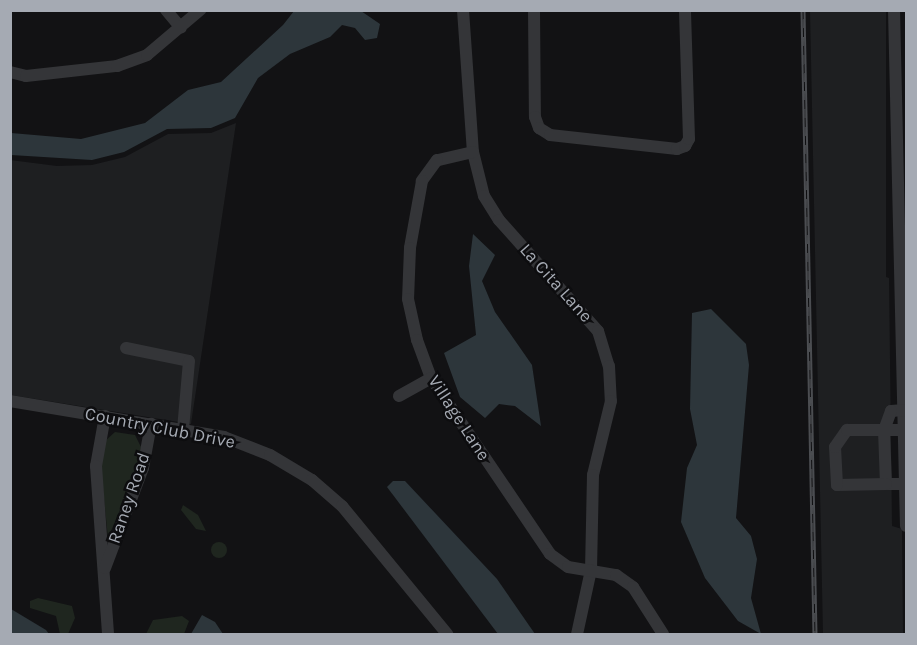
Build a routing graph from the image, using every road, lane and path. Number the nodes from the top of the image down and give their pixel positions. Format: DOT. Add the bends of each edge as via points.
graph roads {
  1 [pos="166,10"];
  2 [pos="200,10"];
  3 [pos="463,10"];
  4 [pos="534,10"];
  5 [pos="685,10"];
  6 [pos="894,10"];
  7 [pos="181,28"];
  8 [pos="901,42"];
  9 [pos="10,72"];
  10 [pos="473,152"];
  11 [pos="903,236"];
  12 [pos="126,348"];
  13 [pos="431,378"];
  14 [pos="399,396"];
  15 [pos="10,401"];
  16 [pos="904,410"];
  17 [pos="105,416"];
  18 [pos="151,424"];
  19 [pos="183,430"];
  20 [pos="884,430"];
  21 [pos="905,430"];
  22 [pos="886,484"];
  23 [pos="906,484"];
  24 [pos="906,526"];
  25 [pos="591,570"];
  26 [pos="103,572"];
  27 [pos="108,634"];
  28 [pos="447,634"];
  29 [pos="578,634"];
  30 [pos="663,634"];
  1 -- 7 [label="street"];
  2 -- 7 [label="street"];
  3 -- 10 [label="street, La Cita Lane"];
  4 -- 5 [label="street" via="535,117 539,128 550,135 677,149 689,139"];
  6 -- 8 [label="street"];
  7 -- 9 [label="street" via="147,55 117,66 26,76"];
  8 -- 11 [label="street"];
  10 -- 13 [label="street, Village Lane" via="437,160 422,181 410,248 408,299"];
  10 -- 25 [label="street, La Cita Lane" via="484,196 499,220 598,331 609,366 611,401 593,475"];
  11 -- 16 [label="street"];
  12 -- 19 [label="street" via="189,361"];
  13 -- 14 [label="street"];
  13 -- 25 [label="street, Village Lane" via="550,554 568,567"];
  15 -- 17 [label="street, Country Club Drive"];
  16 -- 20 [label="street" via="891,411"];
  16 -- 21 [label="street"];
  17 -- 18 [label="street, Country Club Drive"];
  17 -- 26 [label="street, Raney Road" via="96,466"];
  18 -- 19 [label="street, Country Club Drive"];
  18 -- 26 [label="street, Raney Road" via="143,468"];
  19 -- 28 [label="street, Country Club Drive" via="253,447 312,480 342,506"];
  20 -- 21 [label="street"];
  20 -- 22 [label="street"];
  20 -- 22 [label="street" via="847,430 835,447 837,485"];
  21 -- 23 [label="street"];
  22 -- 23 [label="street"];
  23 -- 24 [label="street"];
  25 -- 29 [label="street, La Cita Lane"];
  25 -- 30 [label="street, Village Lane" via="616,575 633,587"];
  26 -- 27 [label="street, Raney Road"];
}
